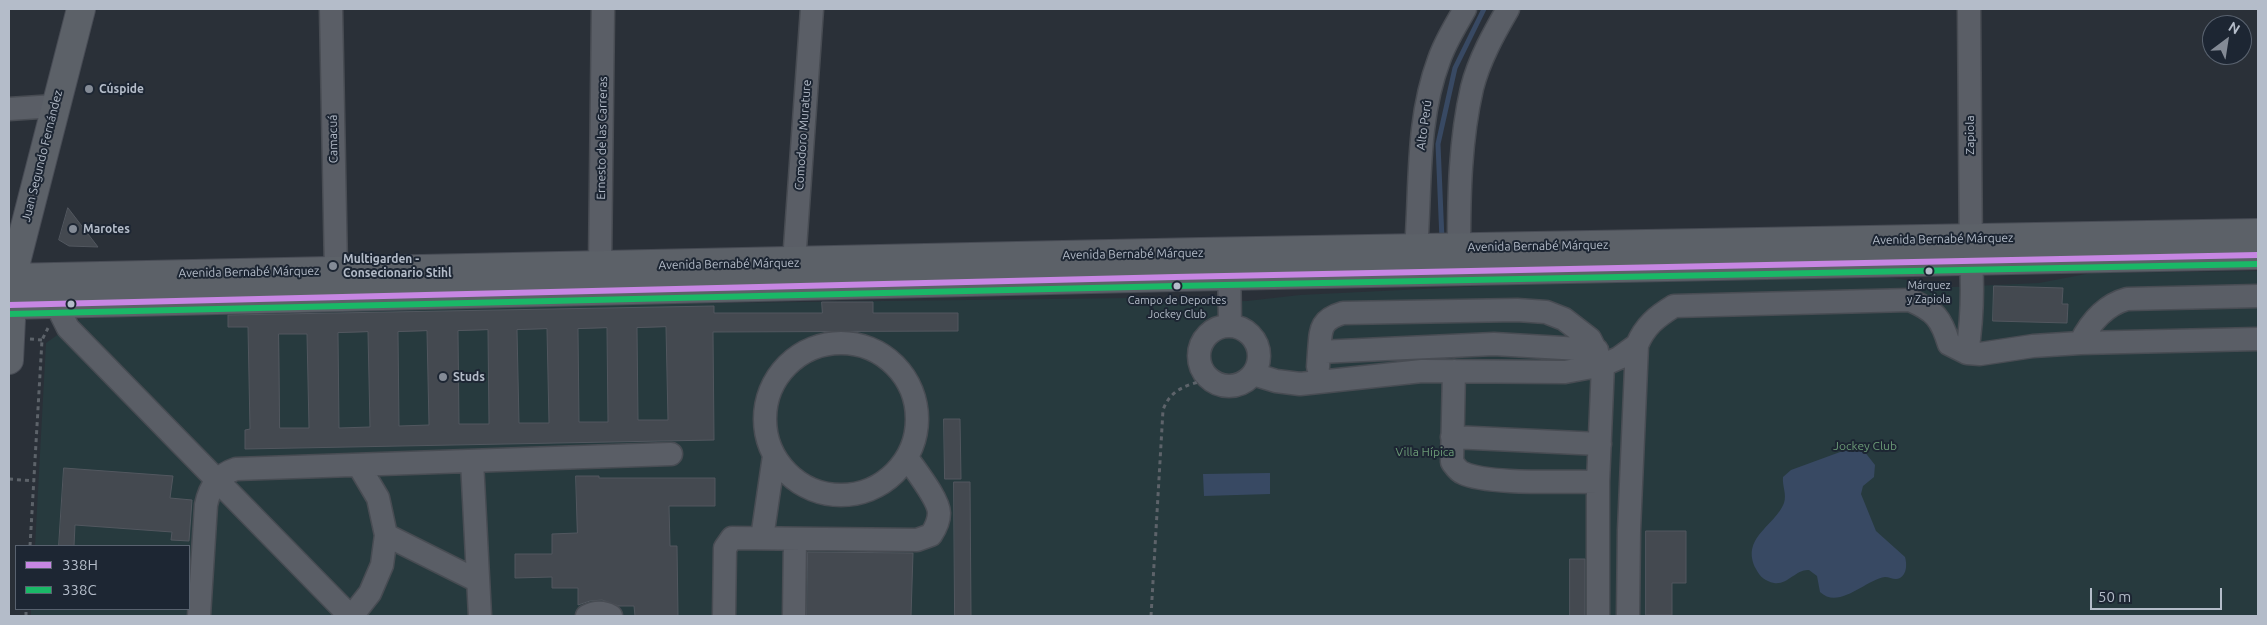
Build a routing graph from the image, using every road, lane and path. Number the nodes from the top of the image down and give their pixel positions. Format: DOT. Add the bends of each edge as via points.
graph roads {
  1 [pos="81,9"];
  2 [pos="331,9"];
  3 [pos="604,9"];
  4 [pos="812,9"];
  5 [pos="1465,9"];
  6 [pos="1508,9"];
  7 [pos="1969,9"];
  8 [pos="55,106"];
  9 [pos="9,109"];
  10 [pos="2258,233"];
  11 [pos="1459,248"];
  12 [pos="1416,250"];
  13 [pos="1971,250"];
  14 [pos="2258,255"];
  15 [pos="794,262"];
  16 [pos="1229,265"];
  17 [pos="600,266"];
  18 [pos="336,270"];
  19 [pos="11,278"];
  20 [pos="2258,296"];
  21 [pos="56,304"];
  22 [pos="10,305"];
  23 [pos="1230,325"];
  24 [pos="2258,339"];
  25 [pos="42,340"];
  26 [pos="2080,343"];
  27 [pos="1637,345"];
  28 [pos="1318,352"];
  29 [pos="1967,353"];
  30 [pos="1600,358"];
  31 [pos="9,360"];
  32 [pos="1454,371"];
  33 [pos="1253,374"];
  34 [pos="1209,379"];
  35 [pos="1318,383"];
  36 [pos="1452,436"];
  37 [pos="1600,444"];
  38 [pos="671,454"];
  39 [pos="774,456"];
  40 [pos="908,459"];
  41 [pos="472,462"];
  42 [pos="359,466"];
  43 [pos="9,480"];
  44 [pos="34,481"];
  45 [pos="216,481"];
  46 [pos="1598,482"];
  47 [pos="386,535"];
  48 [pos="762,538"];
  49 [pos="796,539"];
  50 [pos="30,545"];
  51 [pos="478,580"];
  52 [pos="199,616"];
  53 [pos="351,616"];
  54 [pos="480,616"];
  55 [pos="587,616"];
  56 [pos="611,616"];
  57 [pos="724,616"];
  58 [pos="794,616"];
  59 [pos="1151,616"];
  60 [pos="1598,616"];
  61 [pos="1628,616"];
  1 -- 8 [label="main road, Juan Segundo Fernández"];
  2 -- 18 [label="street, Camacuá"];
  3 -- 17 [label="street, Ernesto de las Carreras"];
  4 -- 15 [label="street, Comodoro Murature"];
  5 -- 12 [label="street, Alto Perú" via="1439,59 1430,85 1420,152"];
  6 -- 11 [label="street" via="1492,36 1472,87 1459,196"];
  7 -- 13 [label="street, Zapiola"];
  8 -- 9 [label="street"];
  8 -- 19 [label="main road, Juan Segundo Fernández"];
  10 -- 13 [label="main road, Avenida Bernabé Márquez"];
  11 -- 12 [label="main road, Avenida Bernabé Márquez"];
  11 -- 13 [label="main road, Avenida Bernabé Márquez"];
  12 -- 16 [label="main road, Avenida Bernabé Márquez"];
  13 -- 14 [label="main road, Avenida Bernabé Márquez"];
  13 -- 16 [label="main road, Avenida Bernabé Márquez"];
  13 -- 29 [label="street, Zapiola" via="1972,310"];
  15 -- 16 [label="main road, Avenida Bernabé Márquez"];
  15 -- 17 [label="main road, Avenida Bernabé Márquez"];
  16 -- 21 [label="main road, Avenida Bernabé Márquez"];
  16 -- 23 [label="street"];
  17 -- 18 [label="main road, Avenida Bernabé Márquez"];
  18 -- 19 [label="main road, Avenida Bernabé Márquez"];
  19 -- 22 [label="main road, Juan Segundo Fernández"];
  20 -- 26 [label="street" via="2117,301 2095,320"];
  21 -- 22 [label="main road, Avenida Bernabé Márquez"];
  21 -- 45 [label="street" via="68,328"];
  22 -- 31 [label="main road, Juan Segundo Fernández"];
  23 -- 33 [label="street" via="1247,331 1258,346 1258,365"];
  23 -- 34 [label="street" via="1212,330 1201,343 1199,362"];
  24 -- 26 [label="street"];
  25 -- 44 [label="path"];
  26 -- 29 [label="street"];
  27 -- 29 [label="street" via="1642,332 1654,318 1674,306 1910,300 1928,308 1943,323 1949,344"];
  27 -- 30 [label="street" via="1619,358"];
  27 -- 61 [label="street"];
  28 -- 30 [label="street" via="1494,344"];
  28 -- 30 [label="street" via="1326,320 1343,313 1517,310 1546,312 1564,319 1590,339"];
  28 -- 35 [label="street"];
  30 -- 32 [label="street" via="1565,372"];
  30 -- 37 [label="street"];
  32 -- 35 [label="street" via="1394,373"];
  32 -- 36 [label="street"];
  33 -- 34 [label="street" via="1246,381 1227,386"];
  33 -- 35 [label="street" via="1276,381"];
  34 -- 59 [label="path" via="1183,386 1172,393 1163,410"];
  36 -- 37 [label="street"];
  36 -- 46 [label="street" via="1452,462 1463,473 1490,480"];
  37 -- 46 [label="street"];
  38 -- 41 [label="street"];
  39 -- 40 [label="street" via="798,482 814,491 840,496 867,492 890,479"];
  39 -- 40 [label="street" via="765,431 766,404 775,379 793,359 816,346 843,342 869,347 884,356 909,382 918,407 917,434"];
  39 -- 48 [label="street"];
  40 -- 49 [label="street" via="939,512 931,535 917,540"];
  41 -- 42 [label="street"];
  41 -- 51 [label="street"];
  42 -- 45 [label="street" via="236,469"];
  42 -- 47 [label="street" via="378,498"];
  43 -- 44 [label="path"];
  44 -- 50 [label="path"];
  45 -- 52 [label="street" via="209,491 206,505"];
  45 -- 53 [label="street"];
  46 -- 60 [label="street"];
  47 -- 51 [label="street"];
  47 -- 53 [label="street" via="382,565 370,593"];
  48 -- 49 [label="street"];
  48 -- 57 [label="street" via="732,538 727,543"];
  49 -- 58 [label="street"];
  51 -- 54 [label="street"];
  55 -- 56 [label="street" via="595,612"];
}
